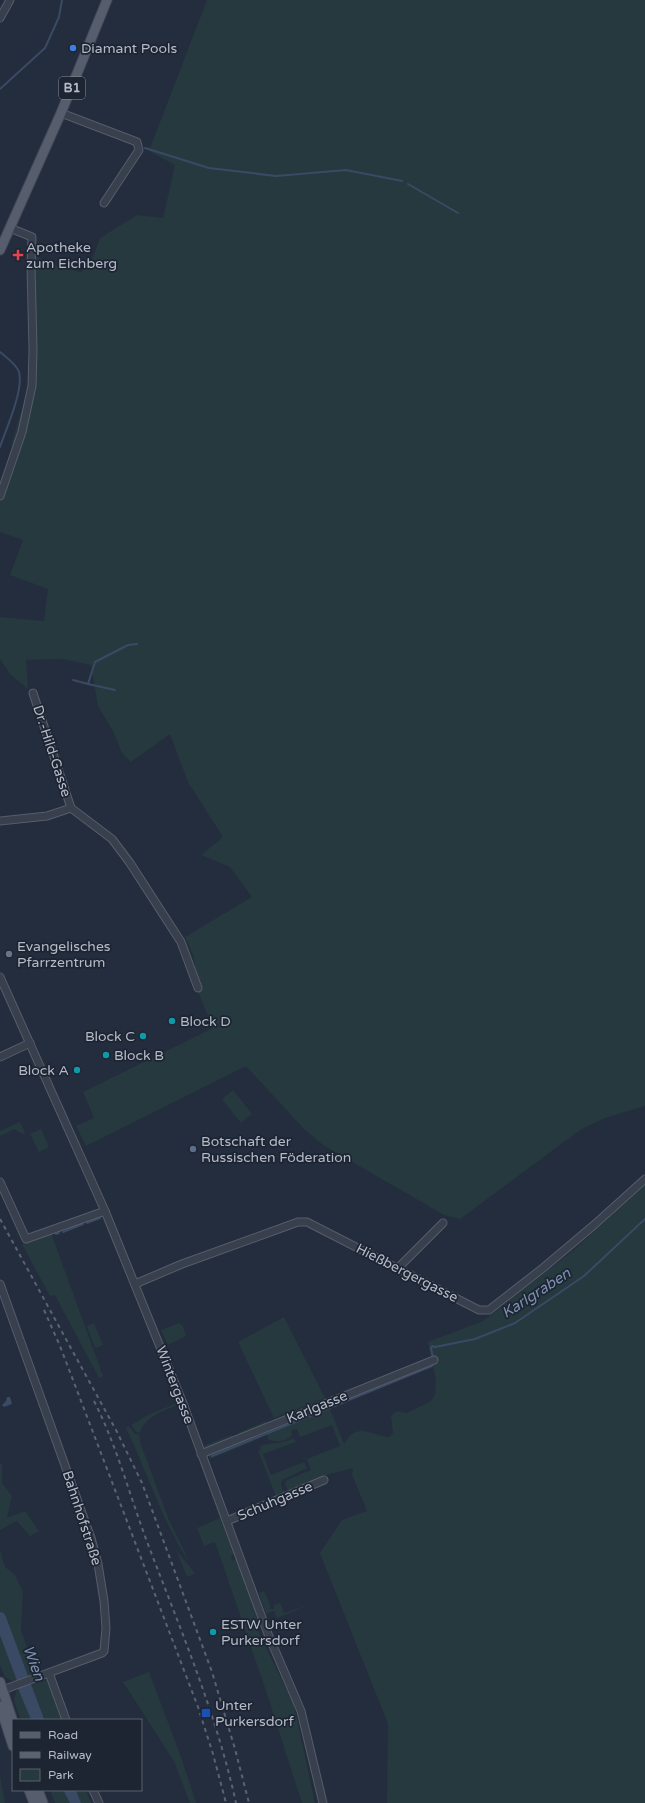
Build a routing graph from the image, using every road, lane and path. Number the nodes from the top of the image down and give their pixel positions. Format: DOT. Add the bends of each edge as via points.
graph roads {
  1 [pos="10,0"];
  2 [pos="107,0"];
  3 [pos="0,18"];
  4 [pos="62,113"];
  5 [pos="104,203"];
  6 [pos="10,228"];
  7 [pos="0,250"];
  8 [pos="0,496"];
  9 [pos="33,693"];
  10 [pos="71,808"];
  11 [pos="0,821"];
  12 [pos="0,977"];
  13 [pos="198,988"];
  14 [pos="30,1043"];
  15 [pos="0,1058"];
  16 [pos="645,1179"];
  17 [pos="0,1182"];
  18 [pos="105,1211"];
  19 [pos="443,1223"];
  20 [pos="398,1268"];
  21 [pos="0,1284"];
  22 [pos="136,1284"];
  23 [pos="434,1360"];
  24 [pos="201,1454"];
  25 [pos="324,1480"];
  26 [pos="226,1522"];
  27 [pos="49,1673"];
  28 [pos="1,1688"];
  29 [pos="0,1706"];
  30 [pos="12,1719"];
  31 [pos="66,1719"];
  32 [pos="12,1743"];
  33 [pos="29,1791"];
  34 [pos="38,1791"];
  35 [pos="93,1791"];
  36 [pos="34,1803"];
  37 [pos="43,1803"];
  38 [pos="99,1803"];
  39 [pos="323,1803"];
  1 -- 3 [label="street"];
  2 -- 4 [label="main road, B1"];
  4 -- 5 [label="street" via="137,142 139,150"];
  4 -- 6 [label="main road, B1"];
  6 -- 7 [label="main road, B1"];
  6 -- 8 [label="street" via="32,237 32,386 22,432"];
  9 -- 10 [label="street, Dr.-Hild-Gasse"];
  10 -- 11 [label="street, Dr.-Hild-Gasse" via="47,816"];
  10 -- 13 [label="street" via="112,839 130,864 181,942"];
  12 -- 14 [label="street, Wintergasse"];
  14 -- 15 [label="street"];
  14 -- 18 [label="street, Wintergasse"];
  16 -- 20 [label="street, Hießbergergasse" via="583,1235 489,1310 479,1310"];
  17 -- 18 [label="street" via="26,1239"];
  18 -- 22 [label="street, Wintergasse"];
  19 -- 20 [label="street"];
  20 -- 22 [label="street, Hießbergergasse" via="307,1222 298,1222 182,1264"];
  21 -- 27 [label="street, Bahnhofstraße" via="91,1538 104,1601 104,1651"];
  22 -- 24 [label="street, Wintergasse"];
  23 -- 24 [label="street, Karlgasse"];
  24 -- 26 [label="street, Wintergasse"];
  25 -- 26 [label="street, Schuhgasse"];
  26 -- 39 [label="street, Wintergasse" via="268,1634 301,1711"];
  27 -- 28 [label="street, Bahnhofstraße"];
  27 -- 31 [label="street"];
  28 -- 30 [label="main road"];
  29 -- 32 [label="main road"];
  33 -- 36 [label="main road"];
  34 -- 37 [label="main road"];
  35 -- 38 [label="street"];
}
